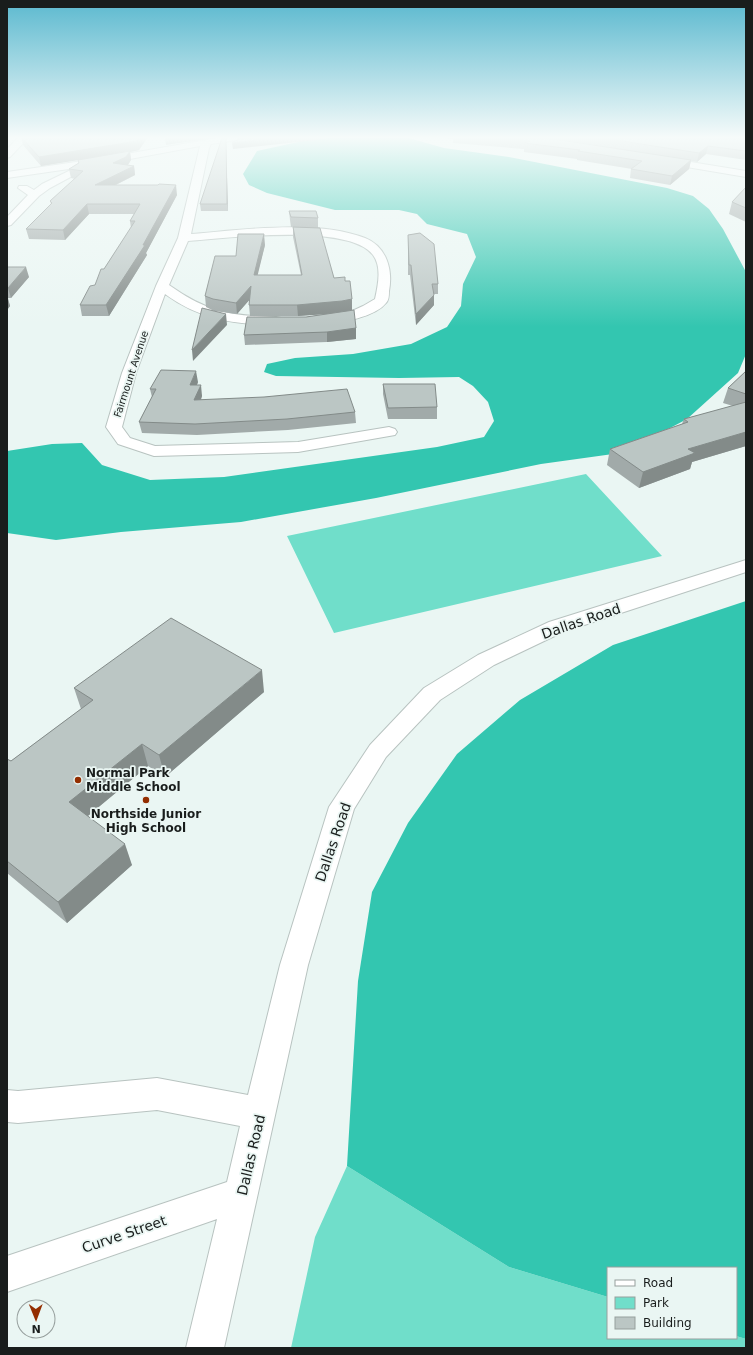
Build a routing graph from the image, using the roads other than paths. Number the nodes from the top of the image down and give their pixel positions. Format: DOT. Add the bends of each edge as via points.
graph roads {
  1 [pos="29,200"];
  2 [pos="192,200"];
  3 [pos="7,223"];
  4 [pos="184,238"];
  5 [pos="162,286"];
  6 [pos="292,321"];
  7 [pos="310,321"];
  8 [pos="390,432"];
  9 [pos="746,566"];
  10 [pos="7,1106"];
  11 [pos="260,1114"];
  12 [pos="241,1194"];
  13 [pos="7,1274"];
  14 [pos="205,1348"];
  1 -- 3 [label="street"];
  2 -- 4 [label="street, Fairmount Avenue"];
  4 -- 5 [label="street, Fairmount Avenue"];
  4 -- 7 [label="street" via="330,232 359,239 376,250 383,264 386,281 382,301 348,318"];
  5 -- 6 [label="street" via="183,302 210,315 250,321"];
  5 -- 8 [label="street, Fairmount Avenue" via="129,373 114,428 124,441 154,451 298,447"];
  9 -- 11 [label="street, Dallas Road" via="556,627 486,660 432,694 378,751 342,807 294,965"];
  10 -- 11 [label="street" via="157,1094"];
  11 -- 12 [label="street, Dallas Road"];
  12 -- 13 [label="street, Curve Street"];
  12 -- 14 [label="street, Dallas Road"];
}
